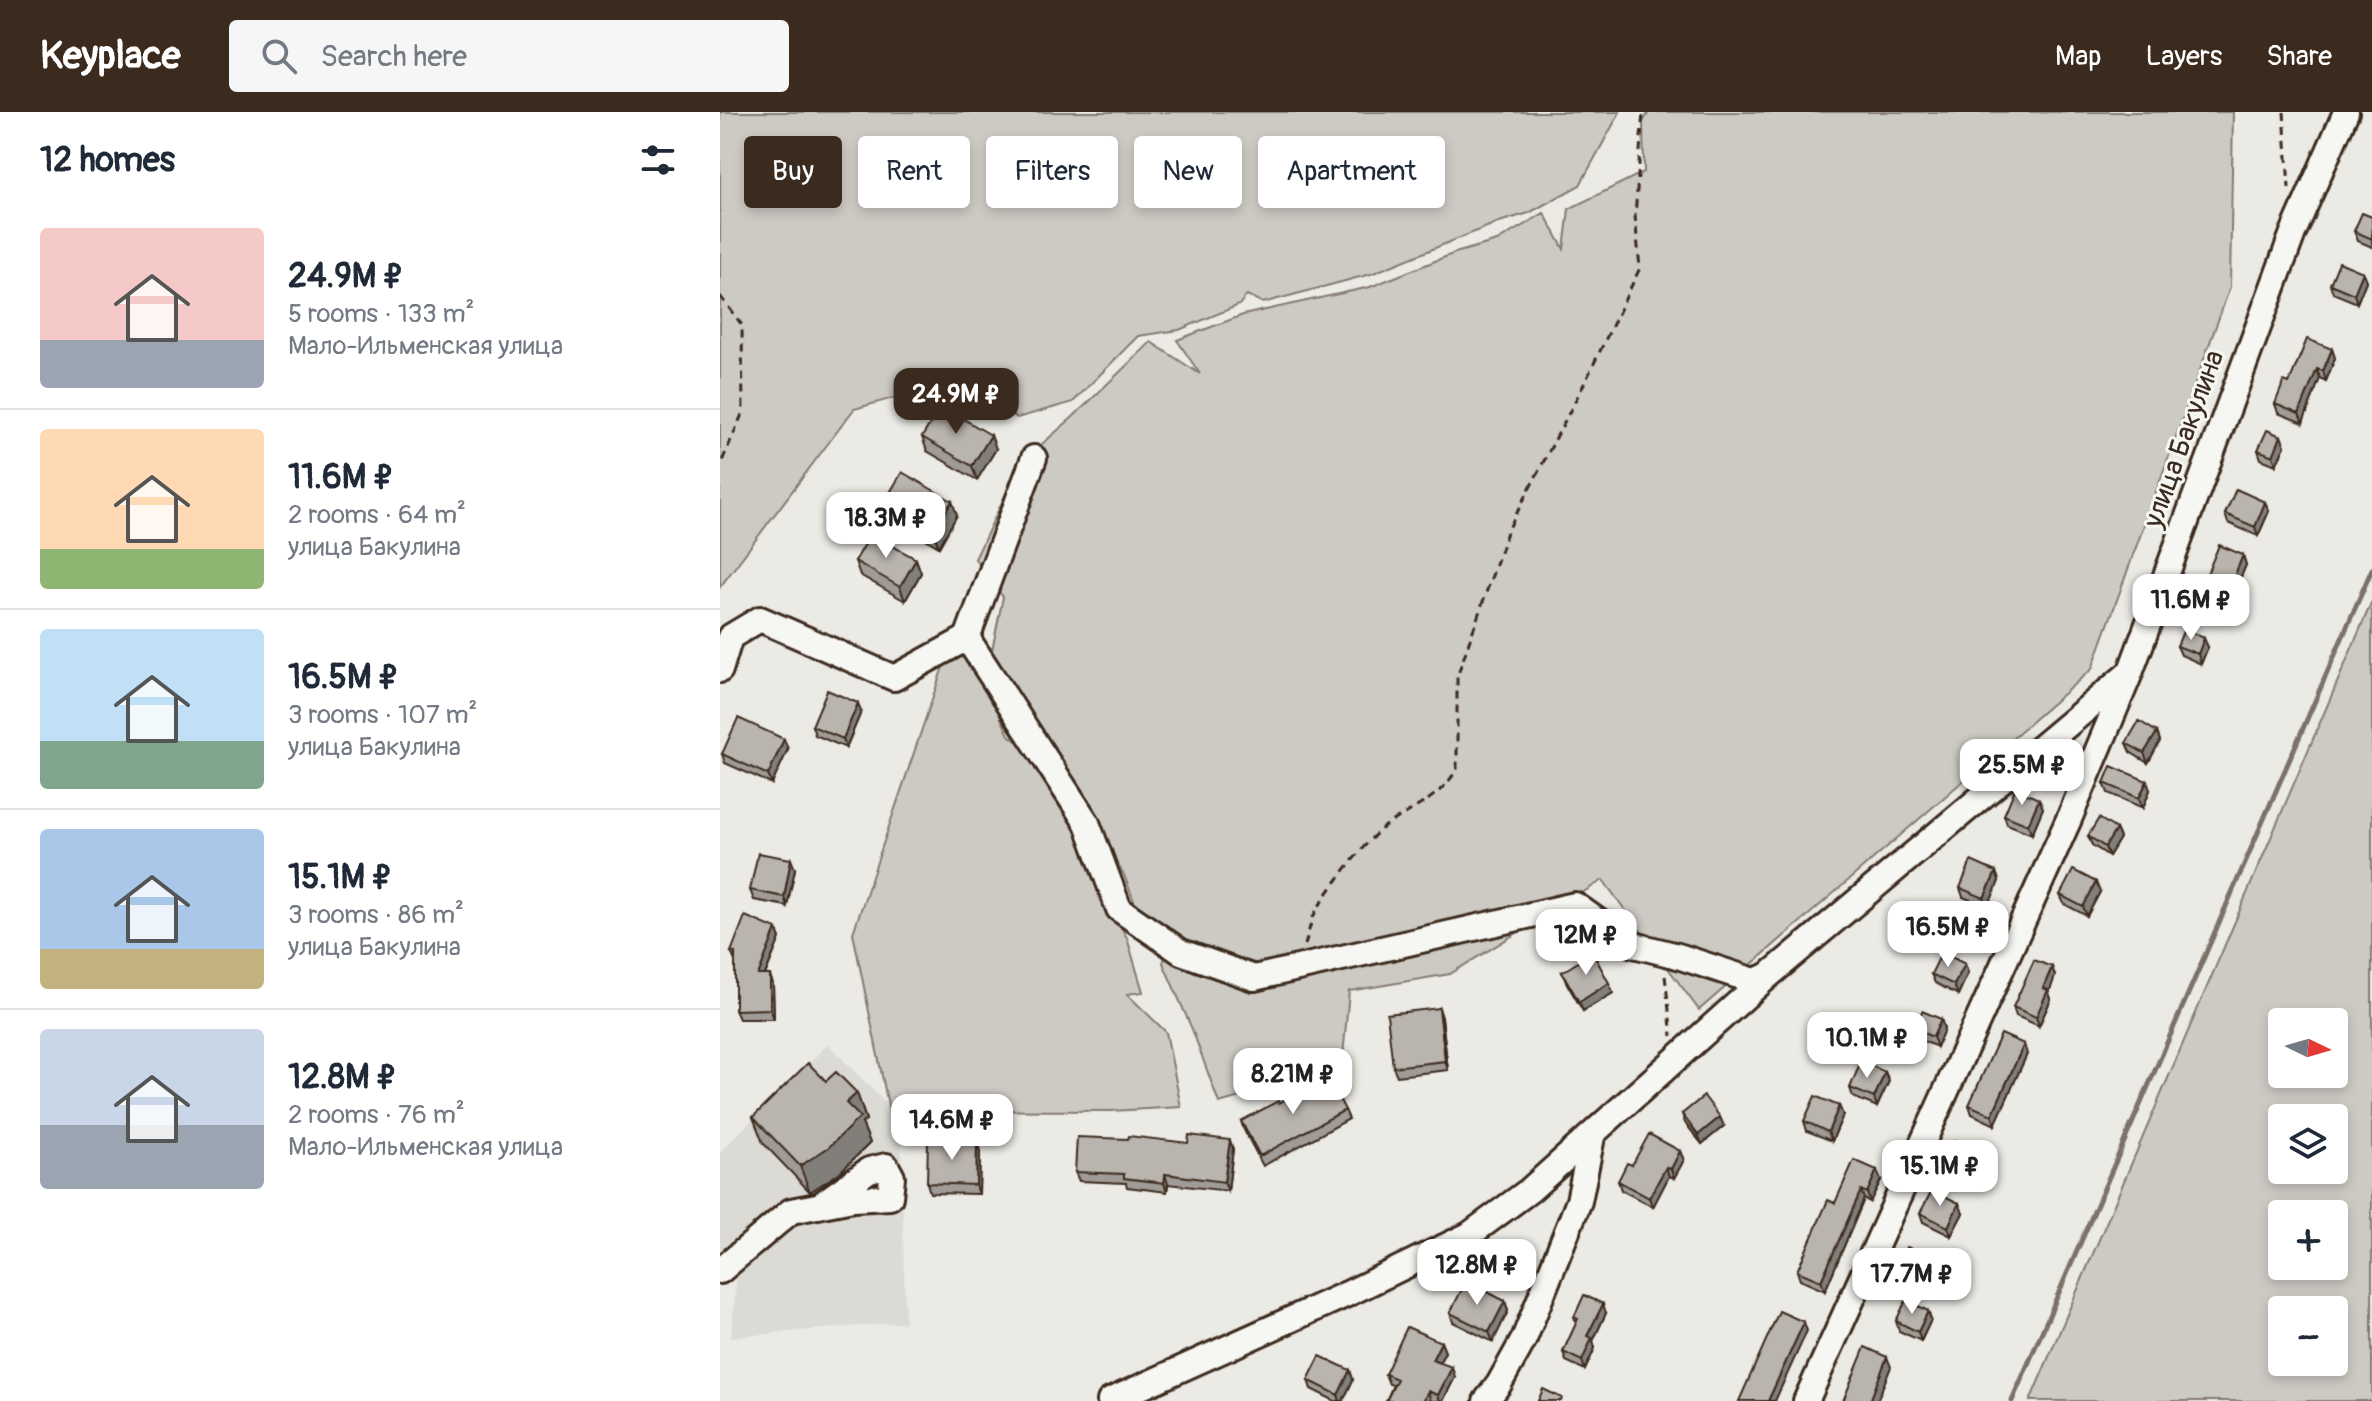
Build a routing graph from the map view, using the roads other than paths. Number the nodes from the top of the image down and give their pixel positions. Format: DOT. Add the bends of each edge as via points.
graph roads {
  1 [pos="2346,112"];
  2 [pos="1034,458"];
  3 [pos="967,638"];
  4 [pos="720,670"];
  5 [pos="2130,673"];
  6 [pos="1768,976"];
  7 [pos="1592,1137"];
  8 [pos="819,1206"];
  9 [pos="720,1271"];
  10 [pos="1110,1401"];
  11 [pos="1486,1401"];
  12 [pos="1806,1401"];
  1 -- 5 [label="street, улица Бакулина" via="2293,233"];
  2 -- 3 [label="street"];
  3 -- 4 [label="street" via="894,678 760,619 730,637"];
  3 -- 6 [label="street" via="1087,823 1119,909 1181,952 1254,978 1575,905 1630,944 1754,981"];
  5 -- 6 [label="street"];
  5 -- 12 [label="street, улица Бакулина"];
  6 -- 7 [label="street"];
  7 -- 10 [label="street" via="1469,1235"];
  7 -- 11 [label="street" via="1579,1201 1524,1339"];
  8 -- 9 [label="street" via="791,1211"];
}
